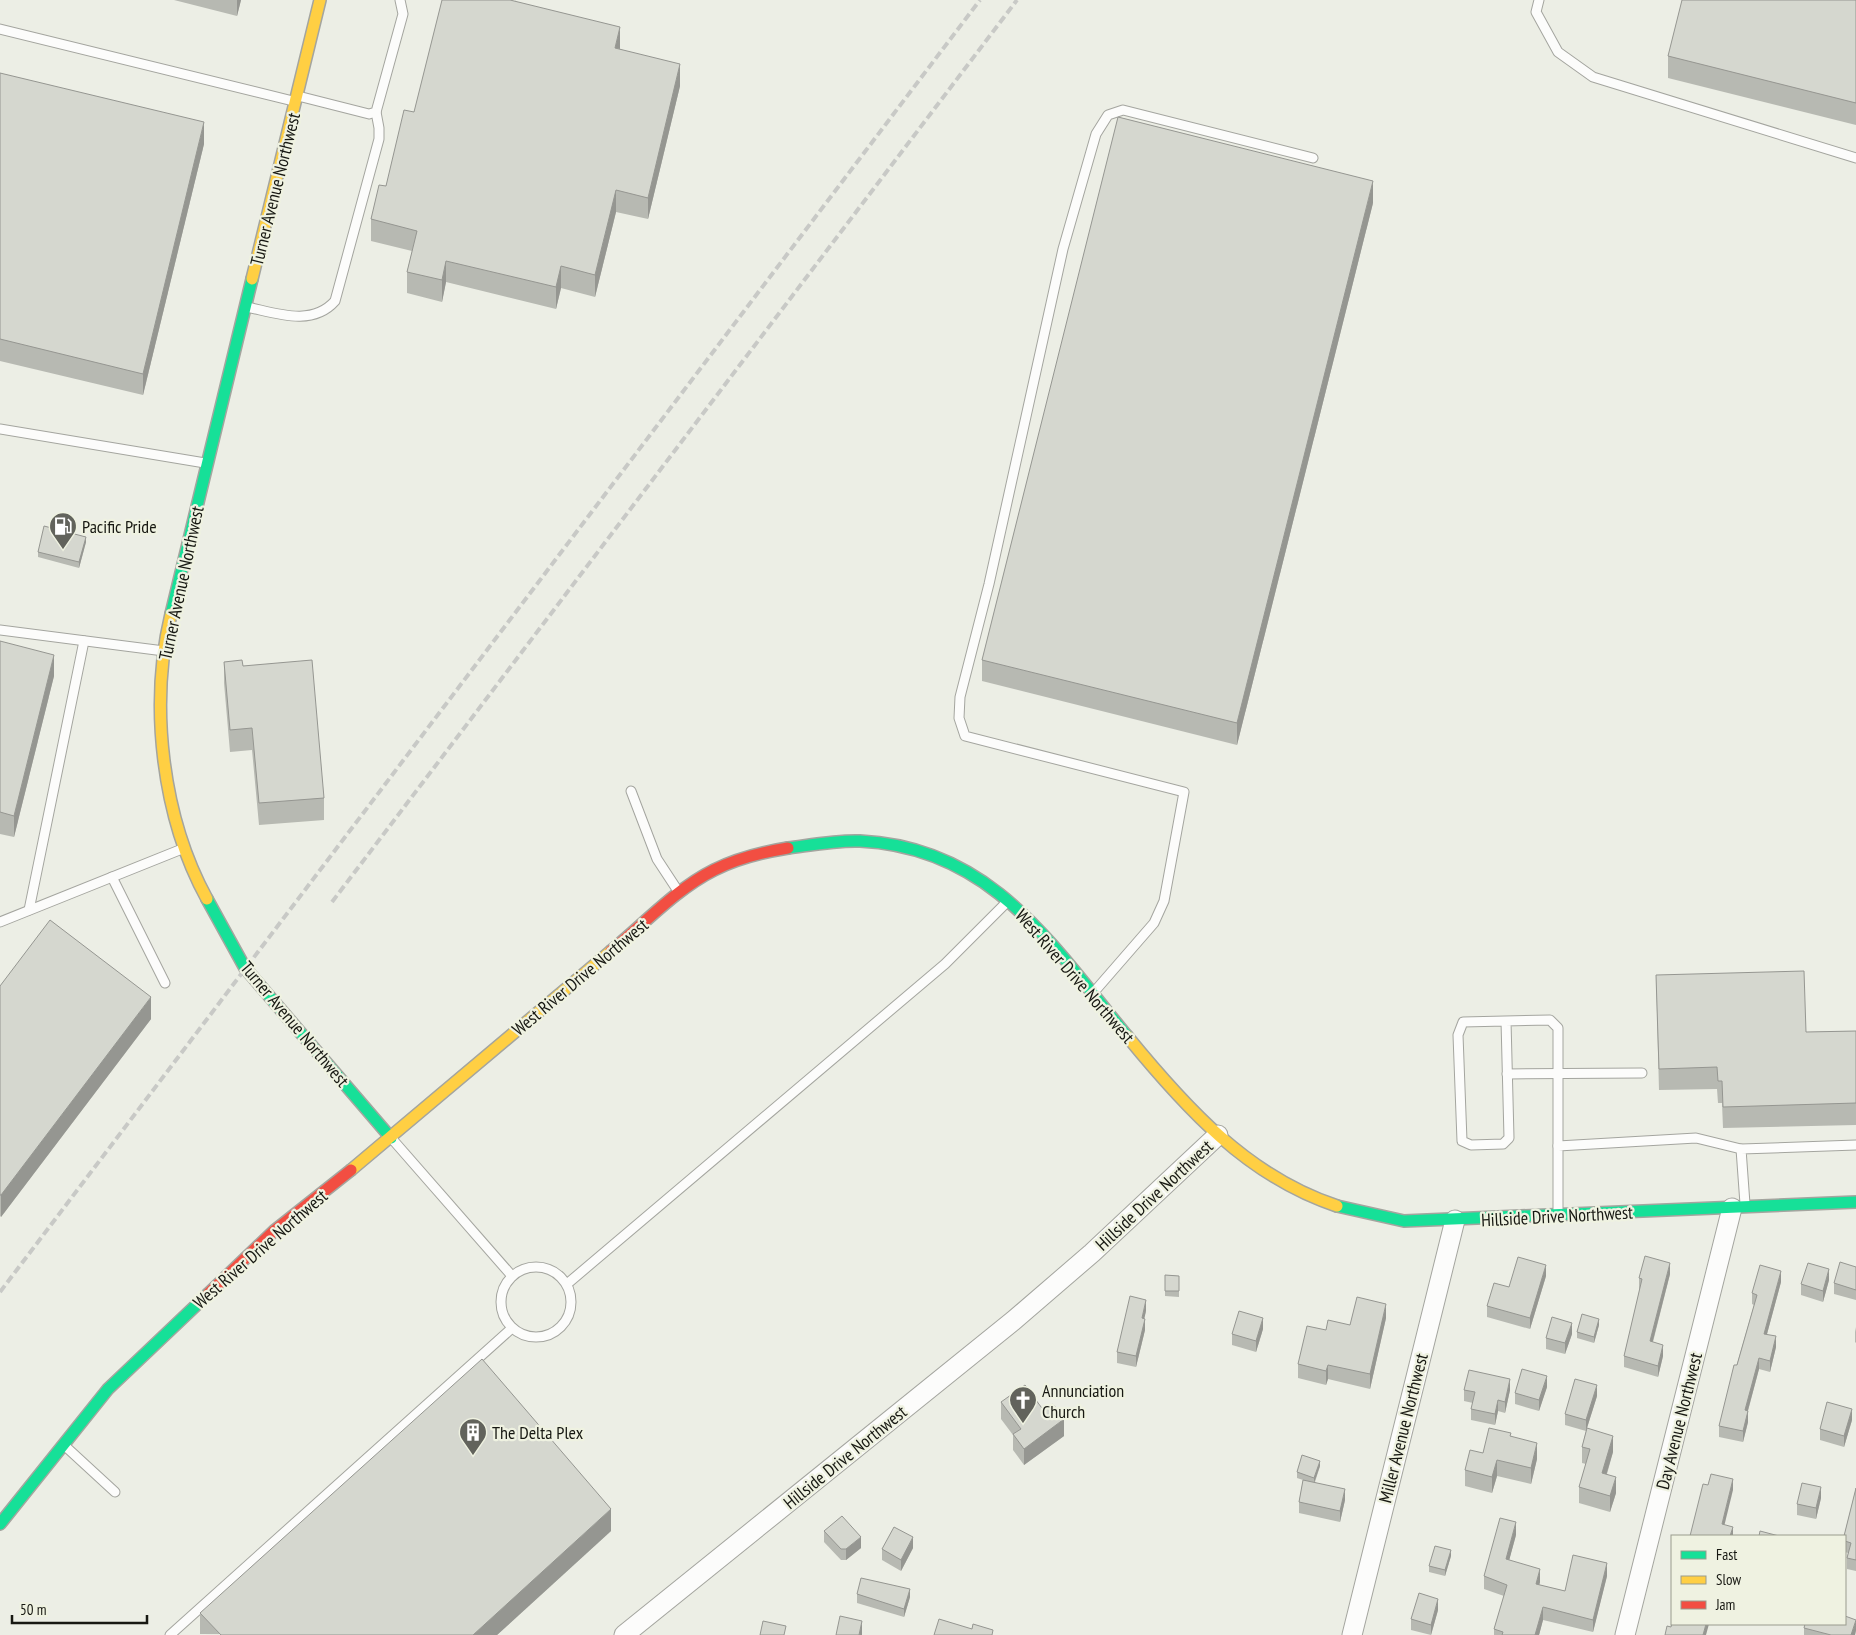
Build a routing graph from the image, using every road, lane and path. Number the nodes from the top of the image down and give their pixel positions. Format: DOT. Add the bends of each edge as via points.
graph roads {
  1 [pos="320,0"];
  2 [pos="400,0"];
  3 [pos="1539,0"];
  4 [pos="0,28"];
  5 [pos="296,99"];
  6 [pos="376,112"];
  7 [pos="1313,158"];
  8 [pos="1856,158"];
  9 [pos="246,306"];
  10 [pos="0,429"];
  11 [pos="208,463"];
  12 [pos="0,630"];
  13 [pos="84,641"];
  14 [pos="164,651"];
  15 [pos="631,791"];
  16 [pos="184,848"];
  17 [pos="112,877"];
  18 [pos="680,894"];
  19 [pos="1008,901"];
  20 [pos="29,910"];
  21 [pos="0,922"];
  22 [pos="165,983"];
  23 [pos="1092,994"];
  24 [pos="1506,1021"];
  25 [pos="1558,1073"];
  26 [pos="1642,1073"];
  27 [pos="1507,1074"];
  28 [pos="1218,1135"];
  29 [pos="391,1138"];
  30 [pos="1856,1145"];
  31 [pos="1558,1146"];
  32 [pos="1742,1149"];
  33 [pos="1856,1202"];
  34 [pos="1738,1207"];
  35 [pos="1558,1216"];
  36 [pos="1454,1220"];
  37 [pos="512,1276"];
  38 [pos="566,1284"];
  39 [pos="512,1328"];
  40 [pos="63,1444"];
  41 [pos="115,1492"];
  42 [pos="0,1524"];
  43 [pos="170,1635"];
  44 [pos="625,1635"];
  45 [pos="1352,1635"];
  46 [pos="1625,1635"];
  1 -- 5 [label="main road, Turner Avenue Northwest"];
  2 -- 6 [label="lane" via="403,14"];
  3 -- 8 [label="lane" via="1536,12 1558,52 1593,77"];
  4 -- 5 [label="lane"];
  5 -- 6 [label="lane" via="369,114"];
  5 -- 9 [label="main road, Turner Avenue Northwest"];
  6 -- 9 [label="lane" via="379,139 335,301 327,310 314,315 294,316"];
  7 -- 23 [label="lane" via="1123,110 1108,115 1096,134 1063,249 960,697 959,718 965,736 1184,792 1164,901 1154,923"];
  9 -- 11 [label="main road, Turner Avenue Northwest"];
  10 -- 11 [label="lane"];
  11 -- 14 [label="main road, Turner Avenue Northwest"];
  12 -- 13 [label="lane"];
  13 -- 14 [label="lane"];
  13 -- 20 [label="lane"];
  14 -- 16 [label="main road, Turner Avenue Northwest" via="160,739"];
  15 -- 18 [label="lane" via="657,859"];
  16 -- 17 [label="lane"];
  16 -- 29 [label="main road, Turner Avenue Northwest" via="202,890 245,968"];
  17 -- 20 [label="lane"];
  17 -- 22 [label="lane"];
  18 -- 19 [label="main road, West River Drive Northwest" via="700,878 740,858 796,847 857,841 890,844 957,866 985,881"];
  18 -- 29 [label="main road, West River Drive Northwest"];
  19 -- 23 [label="main road, West River Drive Northwest" via="1026,916"];
  19 -- 38 [label="lane" via="945,964"];
  20 -- 21 [label="lane"];
  23 -- 28 [label="main road, West River Drive Northwest" via="1175,1093"];
  24 -- 25 [label="lane" via="1550,1020 1558,1028"];
  24 -- 27 [label="lane"];
  24 -- 27 [label="lane" via="1463,1022 1460,1029 1462,1141 1471,1146 1503,1144 1509,1138"];
  25 -- 26 [label="lane"];
  25 -- 27 [label="lane"];
  25 -- 31 [label="lane"];
  28 -- 36 [label="main road, Hillside Drive Northwest" via="1281,1182 1331,1206 1404,1221"];
  28 -- 44 [label="street, Hillside Drive Northwest" via="1092,1254 1013,1321"];
  29 -- 37 [label="lane"];
  29 -- 40 [label="main road, West River Drive Northwest" via="274,1231 108,1389"];
  30 -- 32 [label="lane"];
  31 -- 32 [label="lane" via="1696,1138"];
  31 -- 35 [label="lane"];
  32 -- 34 [label="lane"];
  33 -- 34 [label="main road, Hillside Drive Northwest"];
  34 -- 35 [label="main road, Hillside Drive Northwest"];
  34 -- 46 [label="street, Day Avenue Northwest"];
  35 -- 36 [label="main road, Hillside Drive Northwest"];
  36 -- 45 [label="street, Miller Avenue Northwest"];
  37 -- 38 [label="lane" via="525,1268 540,1266 560,1275"];
  37 -- 39 [label="lane" via="500,1302"];
  38 -- 39 [label="lane" via="572,1304 570,1314 558,1330 549,1335 529,1337"];
  39 -- 43 [label="lane"];
  40 -- 41 [label="lane"];
  40 -- 42 [label="main road, West River Drive Northwest"];
}
